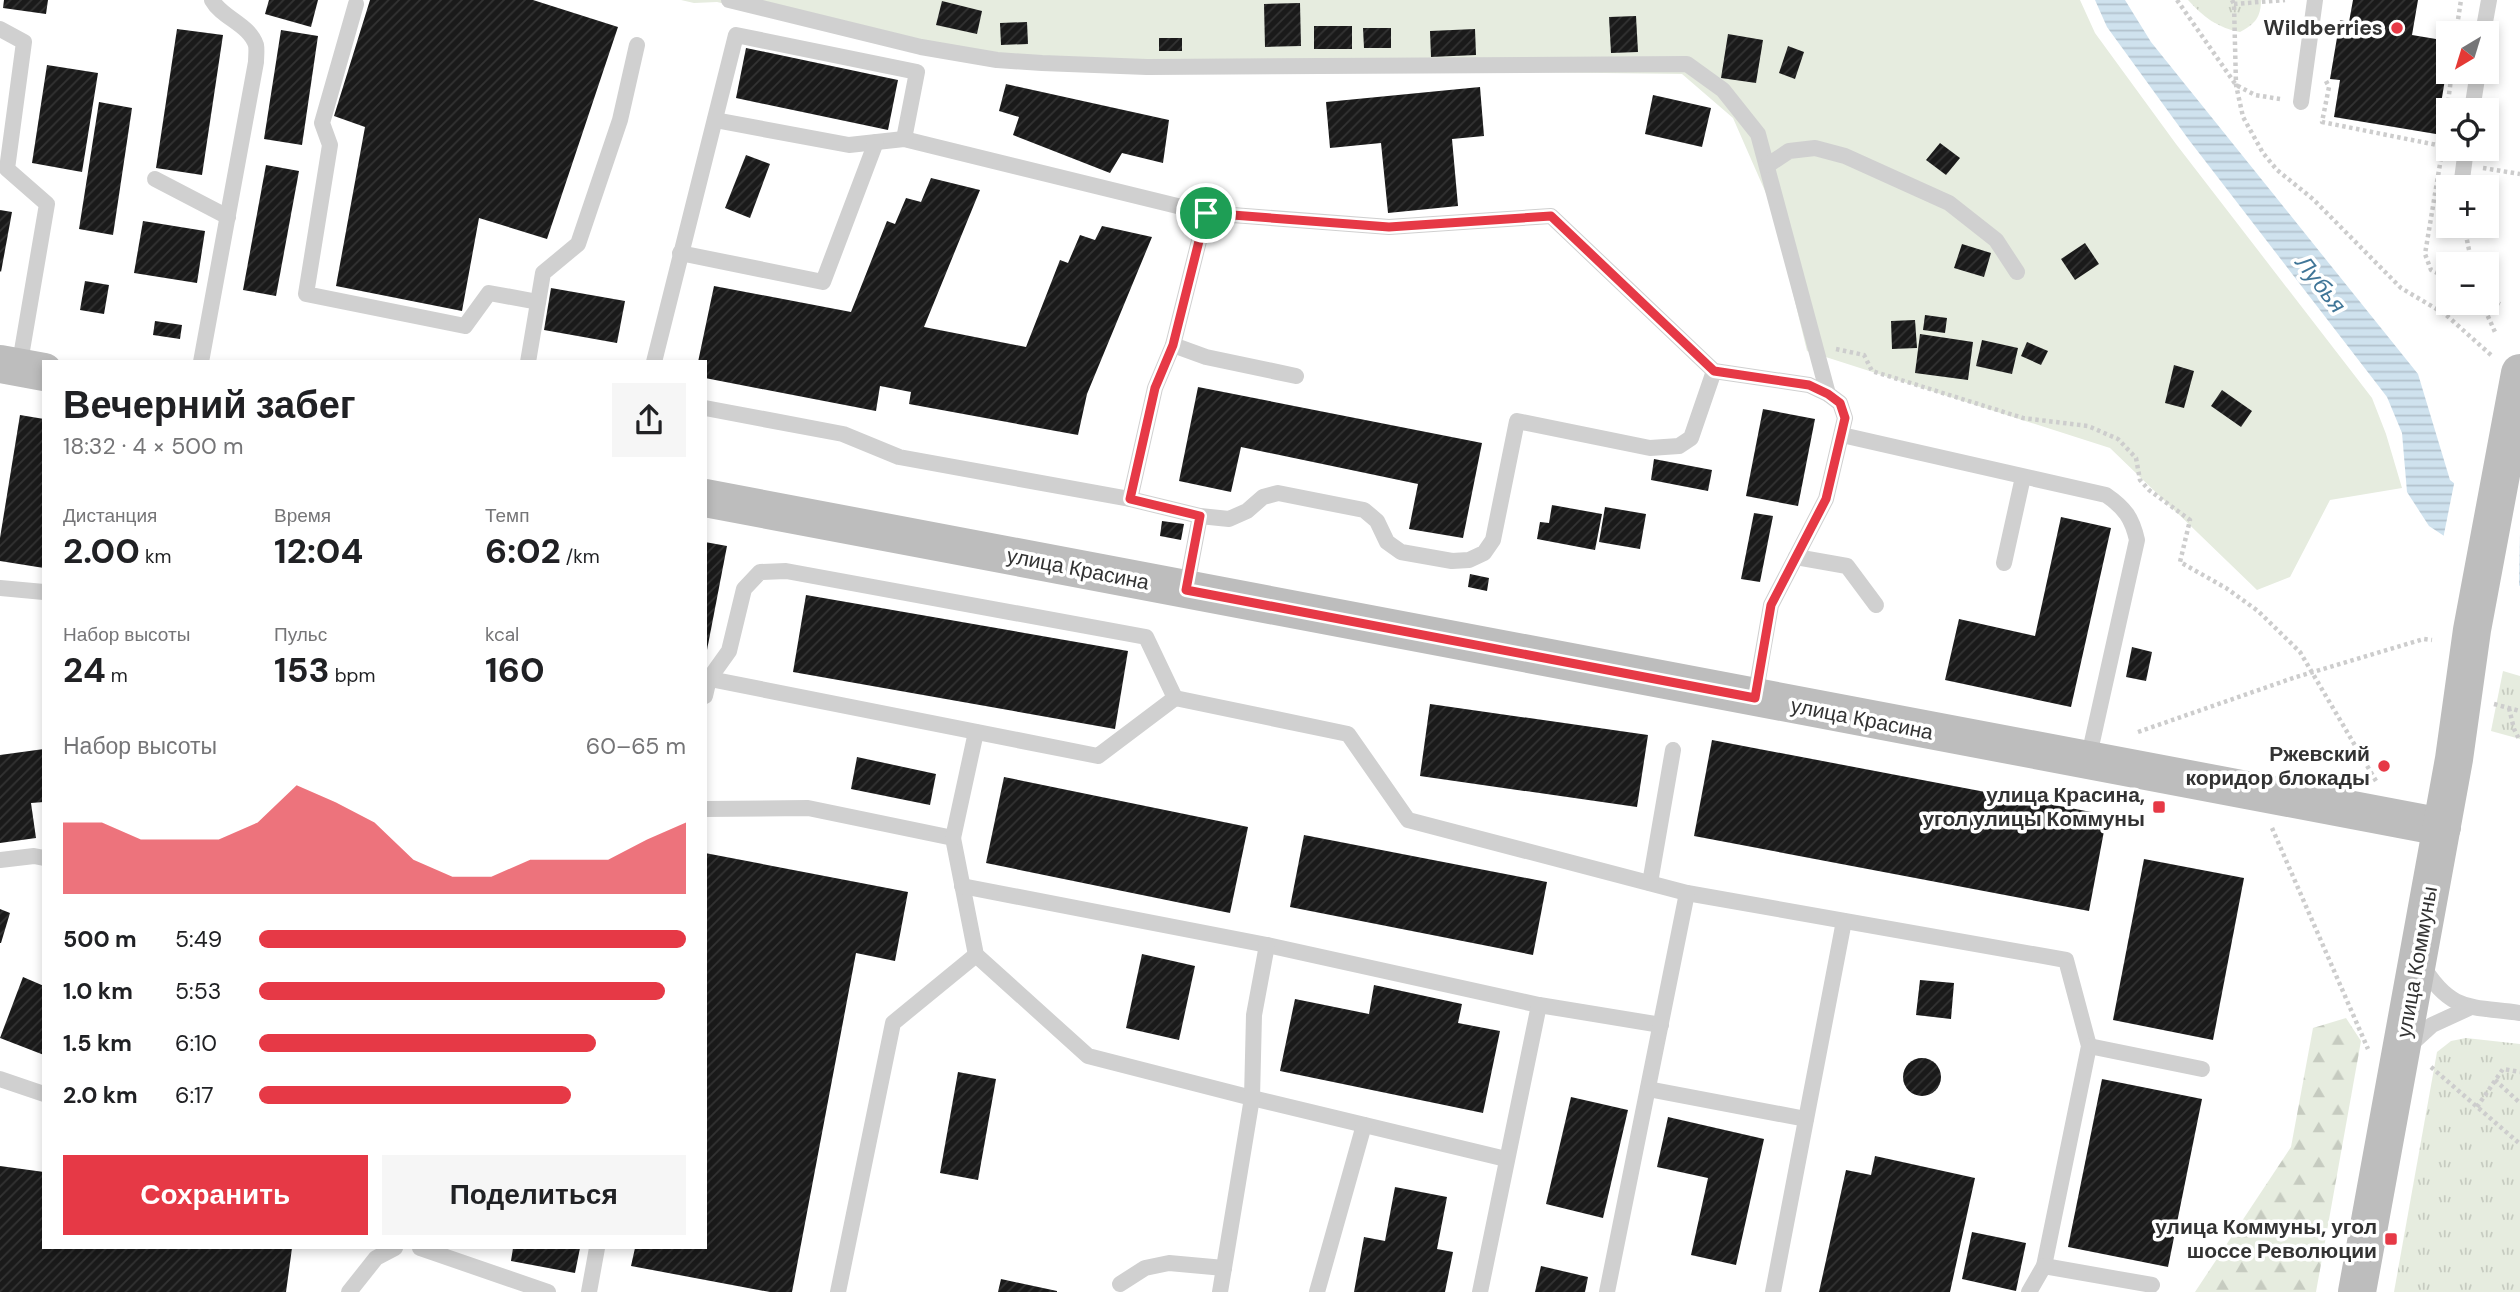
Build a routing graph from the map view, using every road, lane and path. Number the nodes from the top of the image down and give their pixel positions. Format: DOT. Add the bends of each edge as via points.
graph roads {
  1 [pos="212,0"];
  2 [pos="729,0"];
  3 [pos="2177,0"];
  4 [pos="2285,0"];
  5 [pos="2315,0"];
  6 [pos="2461,0"];
  7 [pos="2488,0"];
  8 [pos="2233,2"];
  9 [pos="356,4"];
  10 [pos="2458,21"];
  11 [pos="2485,21"];
  12 [pos="0,29"];
  13 [pos="637,45"];
  14 [pos="2236,85"];
  15 [pos="2301,102"];
  16 [pos="2326,108"];
  17 [pos="715,120"];
  18 [pos="2322,122"];
  19 [pos="904,139"];
  20 [pos="876,142"];
  21 [pos="2436,145"];
  22 [pos="2440,161"];
  23 [pos="1768,165"];
  24 [pos="155,179"];
  25 [pos="1206,213"];
  26 [pos="228,217"];
  27 [pos="680,253"];
  28 [pos="2017,272"];
  29 [pos="2436,272"];
  30 [pos="538,302"];
  31 [pos="2487,315"];
  32 [pos="2495,332"];
  33 [pos="1815,341"];
  34 [pos="1173,345"];
  35 [pos="201,360"];
  36 [pos="528,360"];
  37 [pos="654,360"];
  38 [pos="2505,364"];
  39 [pos="21,368"];
  40 [pos="1714,371"];
  41 [pos="1296,376"];
  42 [pos="1828,394"];
  43 [pos="707,408"];
  44 [pos="1842,435"];
  45 [pos="2023,477"];
  46 [pos="707,498"];
  47 [pos="1130,499"];
  48 [pos="1200,516"];
  49 [pos="1796,557"];
  50 [pos="2004,564"];
  51 [pos="0,588"];
  52 [pos="1186,590"];
  53 [pos="42,592"];
  54 [pos="1876,605"];
  55 [pos="2432,640"];
  56 [pos="2311,673"];
  57 [pos="707,679"];
  58 [pos="1175,698"];
  59 [pos="1755,698"];
  60 [pos="2490,703"];
  61 [pos="2509,708"];
  62 [pos="2520,711"];
  63 [pos="976,732"];
  64 [pos="2138,732"];
  65 [pos="2520,741"];
  66 [pos="1673,750"];
  67 [pos="2088,761"];
  68 [pos="2376,782"];
  69 [pos="707,809"];
  70 [pos="2442,827"];
  71 [pos="2272,828"];
  72 [pos="953,838"];
  73 [pos="42,858"];
  74 [pos="0,860"];
  75 [pos="1650,883"];
  76 [pos="962,886"];
  77 [pos="1687,893"];
  78 [pos="1844,921"];
  79 [pos="1267,945"];
  80 [pos="976,955"];
  81 [pos="2418,959"];
  82 [pos="1539,1005"];
  83 [pos="2469,1008"];
  84 [pos="2520,1013"];
  85 [pos="1661,1025"];
  86 [pos="2089,1046"];
  87 [pos="2398,1055"];
  88 [pos="2202,1069"];
  89 [pos="2520,1072"];
  90 [pos="0,1079"];
  91 [pos="2495,1080"];
  92 [pos="1648,1089"];
  93 [pos="42,1093"];
  94 [pos="1252,1098"];
  95 [pos="2520,1103"];
  96 [pos="2477,1107"];
  97 [pos="1806,1119"];
  98 [pos="1364,1125"];
  99 [pos="2520,1144"];
  100 [pos="1506,1158"];
  101 [pos="393,1249"];
  102 [pos="427,1249"];
  103 [pos="597,1249"];
  104 [pos="461,1254"];
  105 [pos="2044,1266"];
  106 [pos="1224,1268"];
  107 [pos="1120,1284"];
  108 [pos="2152,1285"];
  109 [pos="349,1292"];
  110 [pos="548,1292"];
  111 [pos="589,1292"];
  112 [pos="838,1292"];
  113 [pos="1220,1292"];
  114 [pos="1317,1292"];
  115 [pos="1479,1292"];
  116 [pos="1607,1292"];
  117 [pos="1773,1292"];
  118 [pos="2029,1292"];
  119 [pos="2357,1292"];
  1 -- 26 [label="lane" via="256,44"];
  2 -- 23 [label="lane" via="921,47 1031,63 1147,67 1687,64 1739,108 1758,134"];
  3 -- 14 [label="path"];
  4 -- 8 [label="path"];
  5 -- 15 [label="lane"];
  6 -- 10 [label="path"];
  7 -- 11 [label="lane"];
  8 -- 14 [label="path"];
  9 -- 30 [label="lane" via="322,123 330,145 306,294 465,326 489,292"];
  12 -- 39 [label="lane" via="24,42 7,169 47,204"];
  13 -- 30 [label="lane" via="620,121 578,244 543,273"];
  14 -- 15 [label="path" via="2255,95"];
  14 -- 38 [label="path" via="2243,117 2277,170 2313,199 2401,288 2445,314"];
  15 -- 16 [label="path"];
  17 -- 19 [label="lane" via="736,34 917,72"];
  17 -- 20 [label="lane" via="849,145"];
  17 -- 27 [label="lane"];
  18 -- 21 [label="path"];
  19 -- 20 [label="lane"];
  19 -- 25 [label="lane"];
  20 -- 27 [label="lane" via="823,282"];
  22 -- 29 [label="path" via="2425,254"];
  23 -- 28 [label="lane" via="1789,151 1815,148 1844,156 1949,203 1996,240"];
  23 -- 33 [label="lane"];
  24 -- 26 [label="lane"];
  25 -- 34 [label="lane"];
  25 -- 40 [label="lane" via="1389,227 1551,216"];
  26 -- 35 [label="lane"];
  27 -- 37 [label="lane"];
  30 -- 36 [label="lane"];
  31 -- 32 [label="path"];
  33 -- 42 [label="lane"];
  33 -- 56 [label="path" via="1864,355 1872,372 2023,418 2088,426 2118,439 2136,458 2140,480 2190,520 2179,562 2258,611 2300,652"];
  34 -- 41 [label="lane" via="1206,357"];
  34 -- 47 [label="lane" via="1155,388"];
  38 -- 70 [label="main road, улица Коммуны" via="2503,456"];
  40 -- 42 [label="lane" via="1809,385"];
  40 -- 48 [label="lane" via="1690,438 1679,446 1650,448 1517,421 1493,540 1469,560 1401,552 1387,542 1377,521 1364,510 1278,493 1228,519"];
  42 -- 44 [label="lane" via="1840,403 1845,418"];
  43 -- 47 [label="lane" via="843,434 899,457"];
  44 -- 45 [label="lane"];
  44 -- 49 [label="lane" via="1826,499"];
  45 -- 50 [label="lane"];
  45 -- 67 [label="lane" via="2106,495 2124,507 2133,522 2137,540"];
  46 -- 52 [label="main road, улица Красина"];
  47 -- 48 [label="lane"];
  48 -- 52 [label="lane"];
  49 -- 54 [label="lane" via="1847,566"];
  49 -- 59 [label="lane" via="1771,605"];
  51 -- 53 [label="lane"];
  52 -- 59 [label="main road, улица Красина"];
  55 -- 56 [label="path"];
  56 -- 64 [label="path"];
  56 -- 68 [label="path"];
  57 -- 58 [label="lane" via="729,651 744,589 760,572 786,571 1146,637"];
  57 -- 63 [label="lane"];
  58 -- 63 [label="lane" via="1098,756"];
  58 -- 75 [label="lane" via="1348,734 1408,820"];
  59 -- 67 [label="main road, улица Красина"];
  60 -- 61 [label="path"];
  61 -- 62 [label="path"];
  61 -- 65 [label="path"];
  63 -- 72 [label="lane"];
  66 -- 75 [label="lane"];
  67 -- 70 [label="main road, улица Красина"];
  69 -- 72 [label="lane" via="808,808"];
  70 -- 81 [label="main road, улица Коммуны"];
  71 -- 87 [label="path"];
  72 -- 76 [label="lane"];
  73 -- 74 [label="lane"];
  75 -- 77 [label="lane"];
  76 -- 79 [label="lane"];
  76 -- 80 [label="lane"];
  77 -- 78 [label="lane"];
  77 -- 85 [label="lane"];
  78 -- 86 [label="lane" via="2066,960"];
  78 -- 97 [label="lane"];
  79 -- 82 [label="lane"];
  79 -- 94 [label="lane" via="1254,1015"];
  80 -- 94 [label="lane" via="1088,1056"];
  80 -- 112 [label="lane" via="893,1023"];
  81 -- 83 [label="lane" via="2439,989"];
  81 -- 87 [label="main road, улица Коммуны"];
  82 -- 85 [label="lane"];
  82 -- 100 [label="lane"];
  83 -- 84 [label="lane"];
  83 -- 87 [label="lane" via="2432,1025"];
  85 -- 92 [label="lane"];
  86 -- 88 [label="lane"];
  86 -- 105 [label="lane"];
  87 -- 96 [label="path"];
  87 -- 119 [label="main road, улица Коммуны"];
  89 -- 91 [label="path" via="2503,1069"];
  90 -- 93 [label="lane"];
  91 -- 95 [label="path"];
  91 -- 96 [label="path"];
  92 -- 97 [label="lane"];
  92 -- 116 [label="lane"];
  94 -- 98 [label="lane"];
  94 -- 106 [label="lane"];
  96 -- 99 [label="path"];
  97 -- 117 [label="lane"];
  98 -- 100 [label="lane"];
  98 -- 114 [label="lane"];
  100 -- 115 [label="lane"];
  101 -- 109 [label="lane" via="376,1258"];
  102 -- 104 [label="lane"];
  103 -- 111 [label="lane"];
  104 -- 110 [label="lane"];
  105 -- 108 [label="lane"];
  105 -- 118 [label="lane"];
  106 -- 107 [label="lane" via="1169,1263 1145,1268"];
  106 -- 113 [label="lane"];
}
